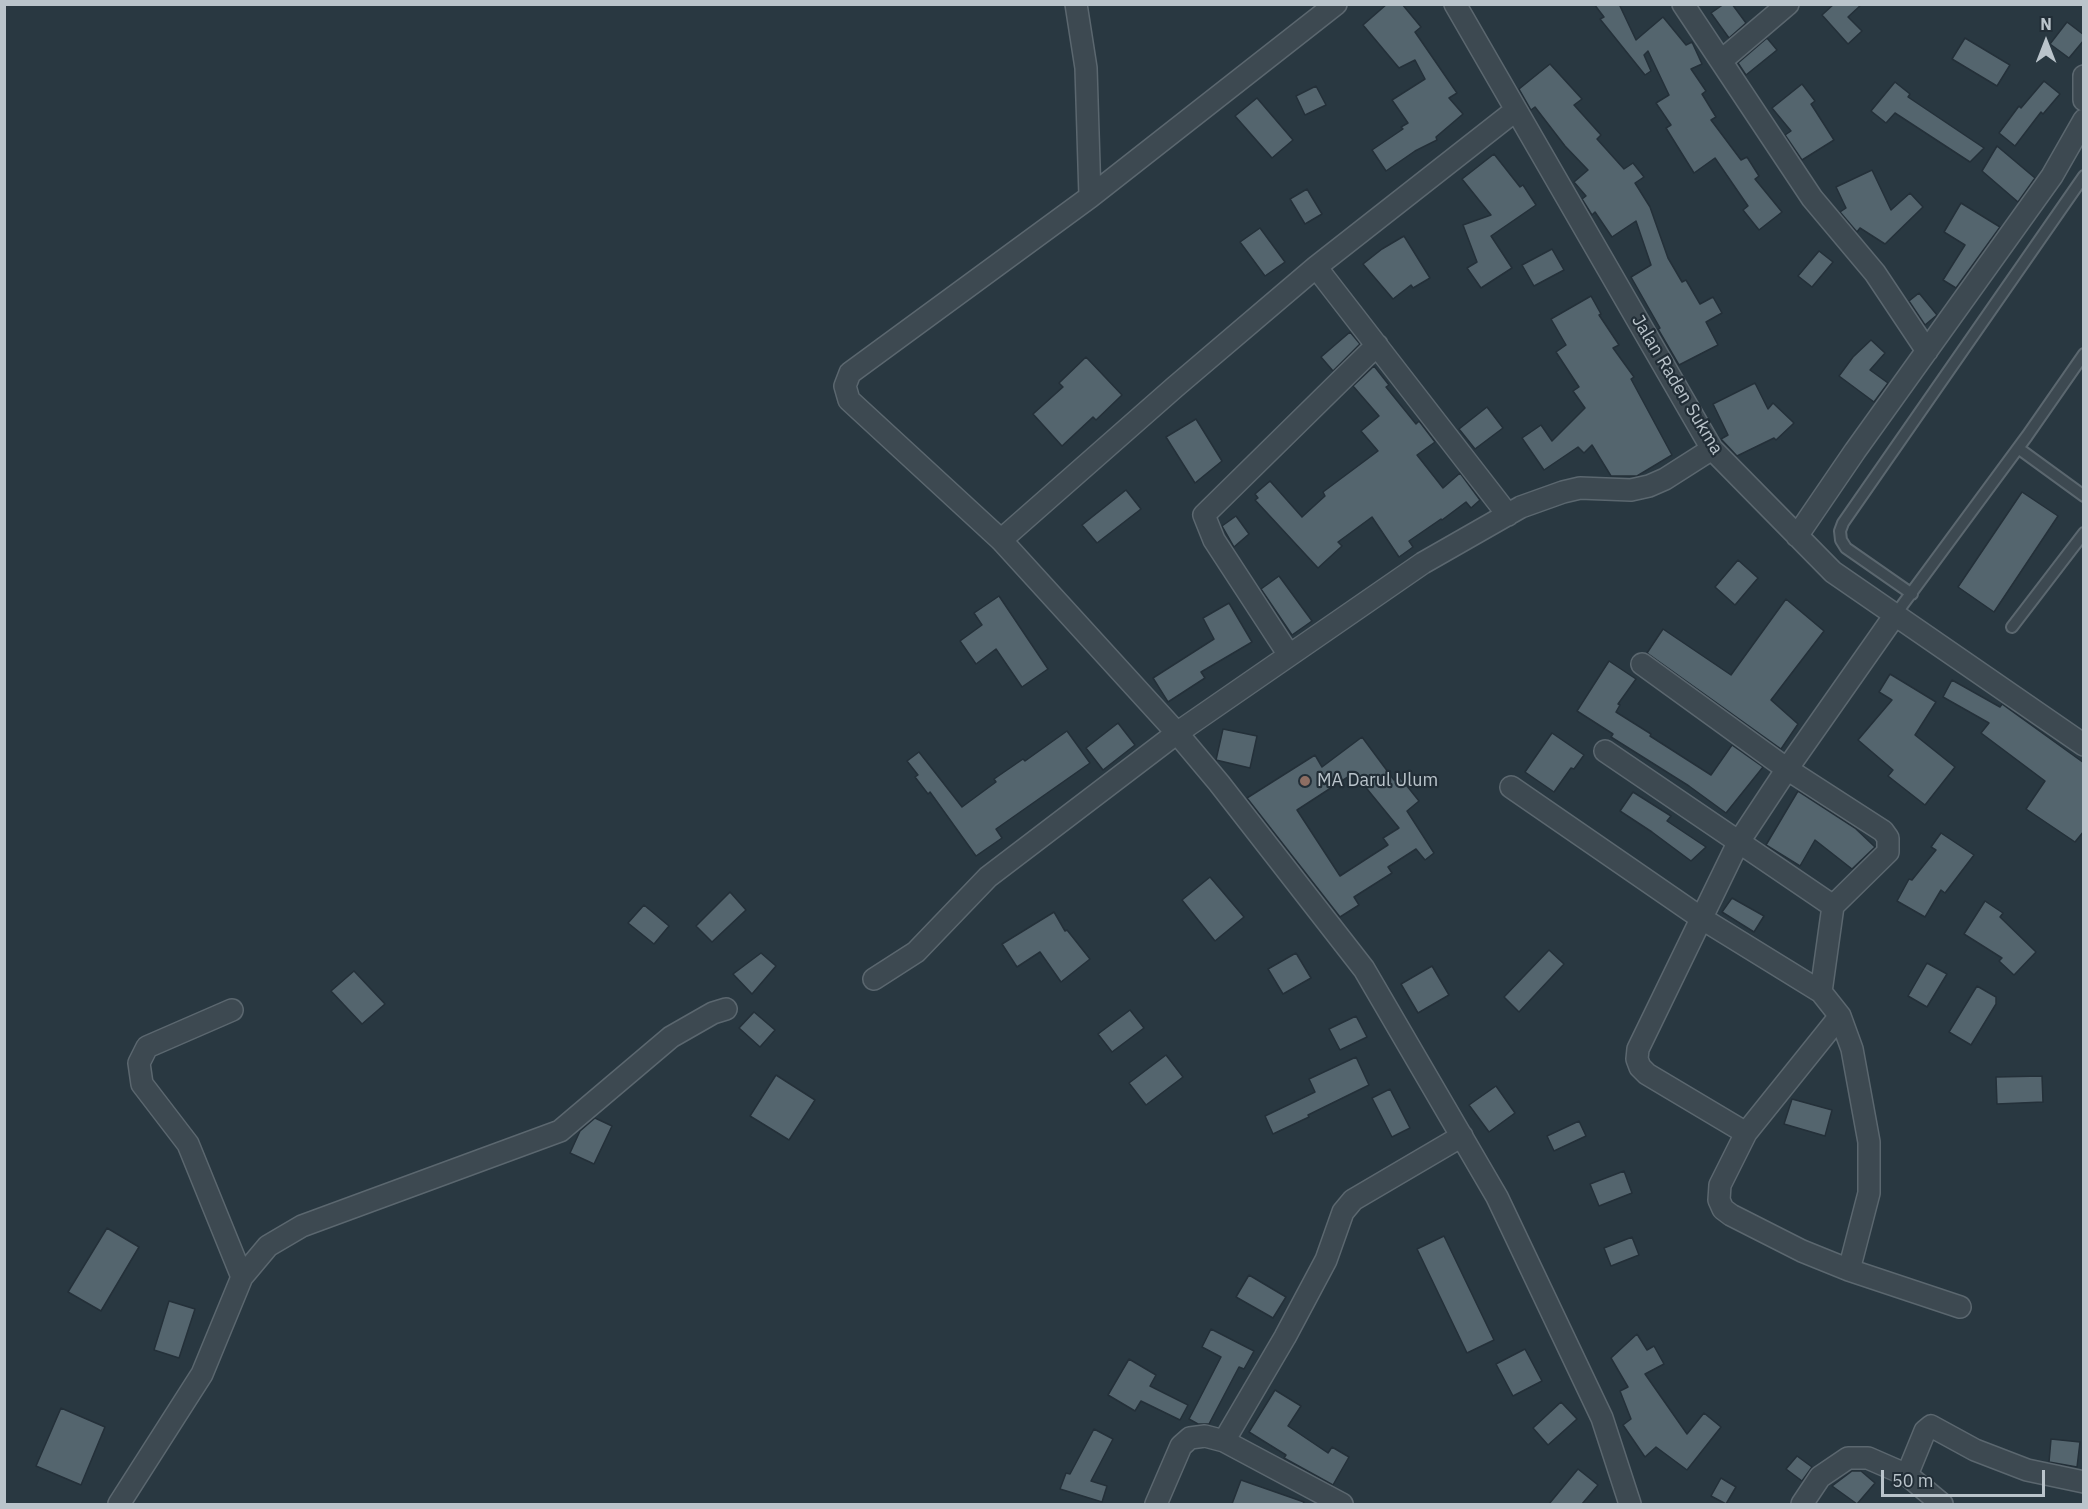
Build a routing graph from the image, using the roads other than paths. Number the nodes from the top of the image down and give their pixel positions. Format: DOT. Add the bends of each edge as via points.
graph roads {
  1 [pos="1076,4"];
  2 [pos="1336,4"];
  3 [pos="1455,4"];
  4 [pos="1683,4"];
  5 [pos="1788,4"];
  6 [pos="1721,61"];
  7 [pos="2084,76"];
  8 [pos="2084,100"];
  9 [pos="1516,110"];
  10 [pos="2084,120"];
  11 [pos="2084,177"];
  12 [pos="1090,197"];
  13 [pos="1316,267"];
  14 [pos="1377,345"];
  15 [pos="1927,351"];
  16 [pos="2084,354"];
  17 [pos="2018,448"];
  18 [pos="1712,449"];
  19 [pos="2084,496"];
  20 [pos="1508,515"];
  21 [pos="2084,533"];
  22 [pos="1797,536"];
  23 [pos="1001,540"];
  24 [pos="1912,594"];
  25 [pos="1895,615"];
  26 [pos="2012,627"];
  27 [pos="1289,655"];
  28 [pos="1642,663"];
  29 [pos="1177,733"];
  30 [pos="2084,745"];
  31 [pos="1605,751"];
  32 [pos="1787,769"];
  33 [pos="1511,787"];
  34 [pos="1738,843"];
  35 [pos="1833,906"];
  36 [pos="1701,918"];
  37 [pos="874,979"];
  38 [pos="1821,992"];
  39 [pos="726,1009"];
  40 [pos="232,1010"];
  41 [pos="1840,1016"];
  42 [pos="1746,1133"];
  43 [pos="1462,1136"];
  44 [pos="1849,1270"];
  45 [pos="242,1276"];
  46 [pos="1960,1308"];
  47 [pos="1224,1441"];
  48 [pos="1907,1475"];
  49 [pos="2084,1482"];
  50 [pos="119,1504"];
  51 [pos="1156,1504"];
  52 [pos="1342,1504"];
  53 [pos="1630,1504"];
  54 [pos="1802,1504"];
  55 [pos="1942,1504"];
  1 -- 12 [label="street" via="1086,68"];
  2 -- 12 [label="street"];
  3 -- 9 [label="street, Jalan Raden Sukma"];
  4 -- 6 [label="street"];
  5 -- 6 [label="street"];
  6 -- 15 [label="street" via="1812,198 1875,273"];
  7 -- 8 [label="street"];
  9 -- 13 [label="street"];
  9 -- 18 [label="street, Jalan Raden Sukma"];
  10 -- 15 [label="street" via="2052,176"];
  11 -- 24 [label="lane" via="1840,531 1846,548"];
  12 -- 23 [label="street" via="850,373 845,386 849,400"];
  13 -- 14 [label="street"];
  13 -- 23 [label="street"];
  14 -- 20 [label="street"];
  14 -- 27 [label="street" via="1204,515 1214,540"];
  15 -- 22 [label="street"];
  16 -- 17 [label="lane"];
  17 -- 19 [label="lane"];
  17 -- 24 [label="lane"];
  18 -- 20 [label="street" via="1649,486 1631,490 1580,488"];
  18 -- 22 [label="street, Jalan Raden Sukma"];
  20 -- 27 [label="street" via="1423,563"];
  21 -- 26 [label="lane"];
  22 -- 25 [label="street, Jalan Raden Sukma" via="1833,572"];
  23 -- 29 [label="street"];
  24 -- 25 [label="lane"];
  25 -- 30 [label="street, Jalan Raden Sukma"];
  25 -- 32 [label="street"];
  27 -- 29 [label="street"];
  28 -- 32 [label="street"];
  29 -- 37 [label="street" via="988,877 916,952"];
  29 -- 43 [label="street" via="1364,969"];
  31 -- 34 [label="street"];
  32 -- 34 [label="street"];
  32 -- 35 [label="street" via="1888,838 1888,852"];
  33 -- 36 [label="street"];
  34 -- 35 [label="street"];
  34 -- 36 [label="street"];
  35 -- 38 [label="street"];
  36 -- 38 [label="street"];
  36 -- 42 [label="street" via="1638,1049 1637,1059 1647,1074"];
  38 -- 41 [label="street"];
  39 -- 45 [label="street" via="671,1037 560,1131 302,1226 268,1245"];
  40 -- 45 [label="street" via="147,1047 139,1063 142,1084 188,1144"];
  41 -- 42 [label="street"];
  41 -- 44 [label="street" via="1852,1049 1869,1142 1869,1192"];
  42 -- 44 [label="street" via="1720,1185 1723,1209 1802,1251"];
  43 -- 47 [label="street" via="1353,1200 1343,1212 1326,1260"];
  43 -- 53 [label="street" via="1497,1197 1602,1419"];
  44 -- 46 [label="street"];
  45 -- 50 [label="street" via="202,1374"];
  47 -- 51 [label="street" via="1205,1436 1190,1438 1180,1446"];
  47 -- 52 [label="street"];
  48 -- 49 [label="street" via="1925,1431 1931,1426 1975,1450 2027,1470"];
  48 -- 54 [label="street" via="1868,1458 1848,1458 1820,1477"];
  48 -- 55 [label="street"];
}
